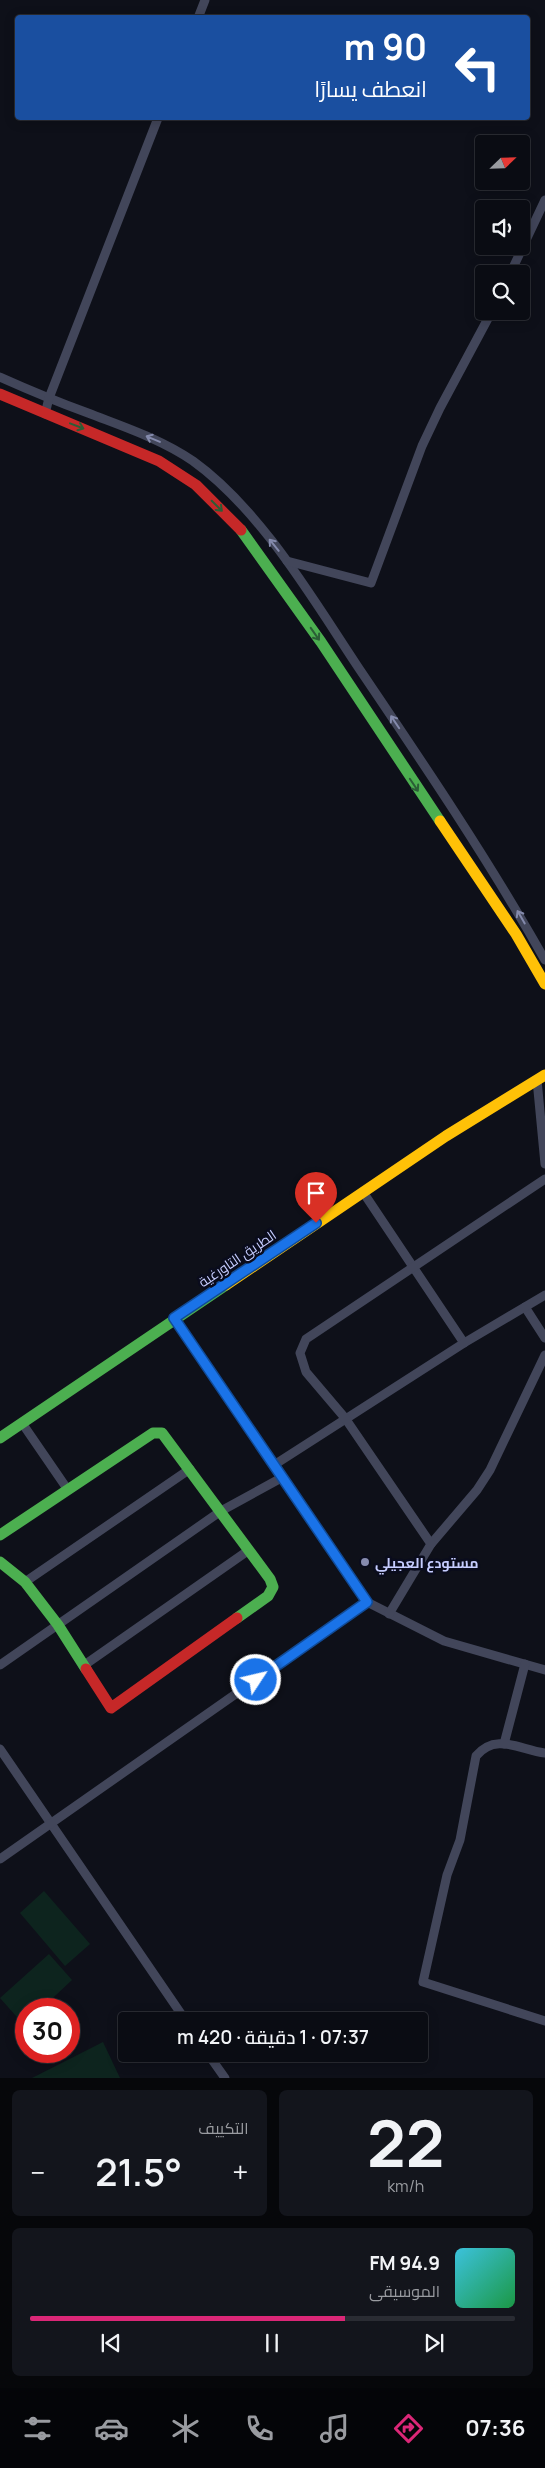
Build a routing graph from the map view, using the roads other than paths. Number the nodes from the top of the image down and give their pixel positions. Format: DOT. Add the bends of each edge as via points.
graph roads {
  1 [pos="206,0"];
  2 [pos="199,15"];
  3 [pos="157,120"];
  4 [pos="545,200"];
  5 [pos="514,265"];
  6 [pos="487,320"];
  7 [pos="0,377"];
  8 [pos="0,394"];
  9 [pos="49,398"];
  10 [pos="45,414"];
  11 [pos="287,561"];
  12 [pos="411,745"];
  13 [pos="395,757"];
  14 [pos="545,960"];
  15 [pos="545,984"];
  16 [pos="541,1078"];
  17 [pos="545,1164"];
  18 [pos="545,1179"];
  19 [pos="363,1192"];
  20 [pos="414,1268"];
  21 [pos="545,1295"];
  22 [pos="524,1307"];
  23 [pos="174,1318"];
  24 [pos="545,1338"];
  25 [pos="464,1343"];
  26 [pos="545,1355"];
  27 [pos="345,1418"];
  28 [pos="22,1423"];
  29 [pos="0,1438"];
  30 [pos="274,1465"];
  31 [pos="190,1468"];
  32 [pos="283,1478"];
  33 [pos="68,1490"];
  34 [pos="221,1511"];
  35 [pos="0,1535"];
  36 [pos="431,1544"];
  37 [pos="249,1550"];
  38 [pos="0,1562"];
  39 [pos="25,1582"];
  40 [pos="367,1602"];
  41 [pos="389,1614"];
  42 [pos="58,1625"];
  43 [pos="525,1664"];
  44 [pos="0,1665"];
  45 [pos="84,1666"];
  46 [pos="545,1670"];
  47 [pos="504,1744"];
  48 [pos="0,1749"];
  49 [pos="545,1753"];
  50 [pos="50,1824"];
  51 [pos="0,1859"];
  52 [pos="180,2012"];
  53 [pos="545,2021"];
  54 [pos="214,2062"];
  55 [pos="225,2078"];
  1 -- 2 [label="street"];
  3 -- 9 [label="street"];
  4 -- 5 [label="street"];
  6 -- 11 [label="street" via="422,446 371,583"];
  7 -- 9 [label="street"];
  8 -- 10 [label="street"];
  9 -- 10 [label="street"];
  11 -- 9 [label="street, one-way" via="250,515 194,462 166,444"];
  10 -- 13 [label="street, one-way" via="159,461 196,485 240,528"];
  12 -- 11 [label="street, one-way"];
  12 -- 13 [label="street"];
  14 -- 12 [label="street, one-way" via="506,892"];
  13 -- 15 [label="street, one-way" via="516,934"];
  16 -- 17 [label="street"];
  16 -- 19 [label="street, الطريق التاورغية"];
  18 -- 20 [label="street"];
  19 -- 20 [label="street"];
  19 -- 23 [label="street, الطريق التاورغية"];
  20 -- 25 [label="street"];
  20 -- 27 [label="street" via="306,1339 300,1353 306,1372"];
  21 -- 22 [label="street"];
  22 -- 24 [label="street"];
  22 -- 25 [label="street"];
  23 -- 28 [label="street, الطريق التاورغية"];
  23 -- 30 [label="street"];
  25 -- 27 [label="street"];
  26 -- 36 [label="street" via="490,1470"];
  27 -- 30 [label="street"];
  27 -- 36 [label="street"];
  28 -- 29 [label="street, الطريق التاورغية"];
  28 -- 33 [label="street"];
  30 -- 32 [label="street"];
  31 -- 33 [label="street" via="162,1433 154,1433"];
  31 -- 34 [label="street"];
  31 -- 39 [label="street"];
  32 -- 34 [label="street"];
  32 -- 40 [label="street"];
  33 -- 35 [label="street"];
  34 -- 37 [label="street"];
  34 -- 42 [label="street"];
  36 -- 41 [label="street"];
  37 -- 45 [label="street"];
  37 -- 45 [label="street" via="270,1579 273,1587 268,1596 111,1708"];
  38 -- 39 [label="street"];
  39 -- 42 [label="street"];
  40 -- 41 [label="street"];
  40 -- 50 [label="street"];
  41 -- 43 [label="street" via="444,1641"];
  42 -- 44 [label="street"];
  42 -- 45 [label="street"];
  43 -- 46 [label="street"];
  43 -- 47 [label="street"];
  47 -- 49 [label="street"];
  47 -- 53 [label="street" via="484,1747 476,1756 460,1840 447,1875 423,1982"];
  48 -- 50 [label="street"];
  50 -- 51 [label="street"];
  50 -- 52 [label="street"];
  54 -- 55 [label="street"];
}
